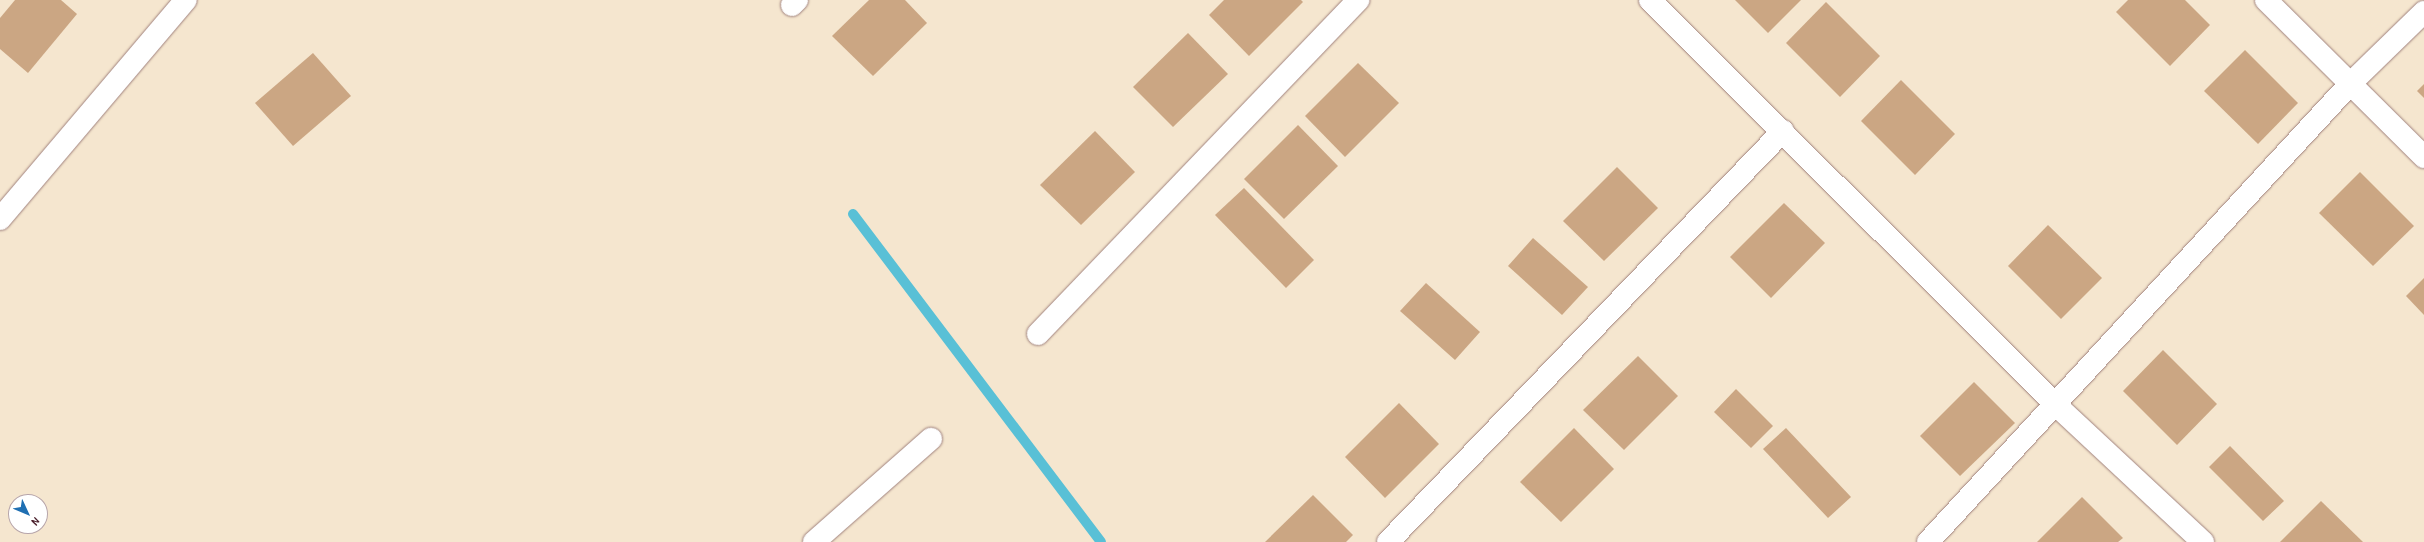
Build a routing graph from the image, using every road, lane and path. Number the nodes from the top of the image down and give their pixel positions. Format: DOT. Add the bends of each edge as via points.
graph roads {
  1 [pos="186,0"];
  2 [pos="1358,0"];
  3 [pos="1650,0"];
  4 [pos="2266,0"];
  5 [pos="2424,12"];
  6 [pos="2351,83"];
  7 [pos="1783,131"];
  8 [pos="2424,157"];
  9 [pos="0,219"];
  10 [pos="1038,334"];
  11 [pos="2056,405"];
  12 [pos="931,439"];
  13 [pos="814,542"];
  14 [pos="1388,542"];
  15 [pos="1928,542"];
  16 [pos="2203,542"];
  1 -- 9 [label="street"];
  2 -- 10 [label="street"];
  3 -- 7 [label="street"];
  4 -- 6 [label="street"];
  5 -- 6 [label="street"];
  6 -- 8 [label="street"];
  6 -- 11 [label="street"];
  7 -- 11 [label="street"];
  7 -- 14 [label="street"];
  11 -- 15 [label="street"];
  11 -- 16 [label="street"];
  12 -- 13 [label="street"];
}
